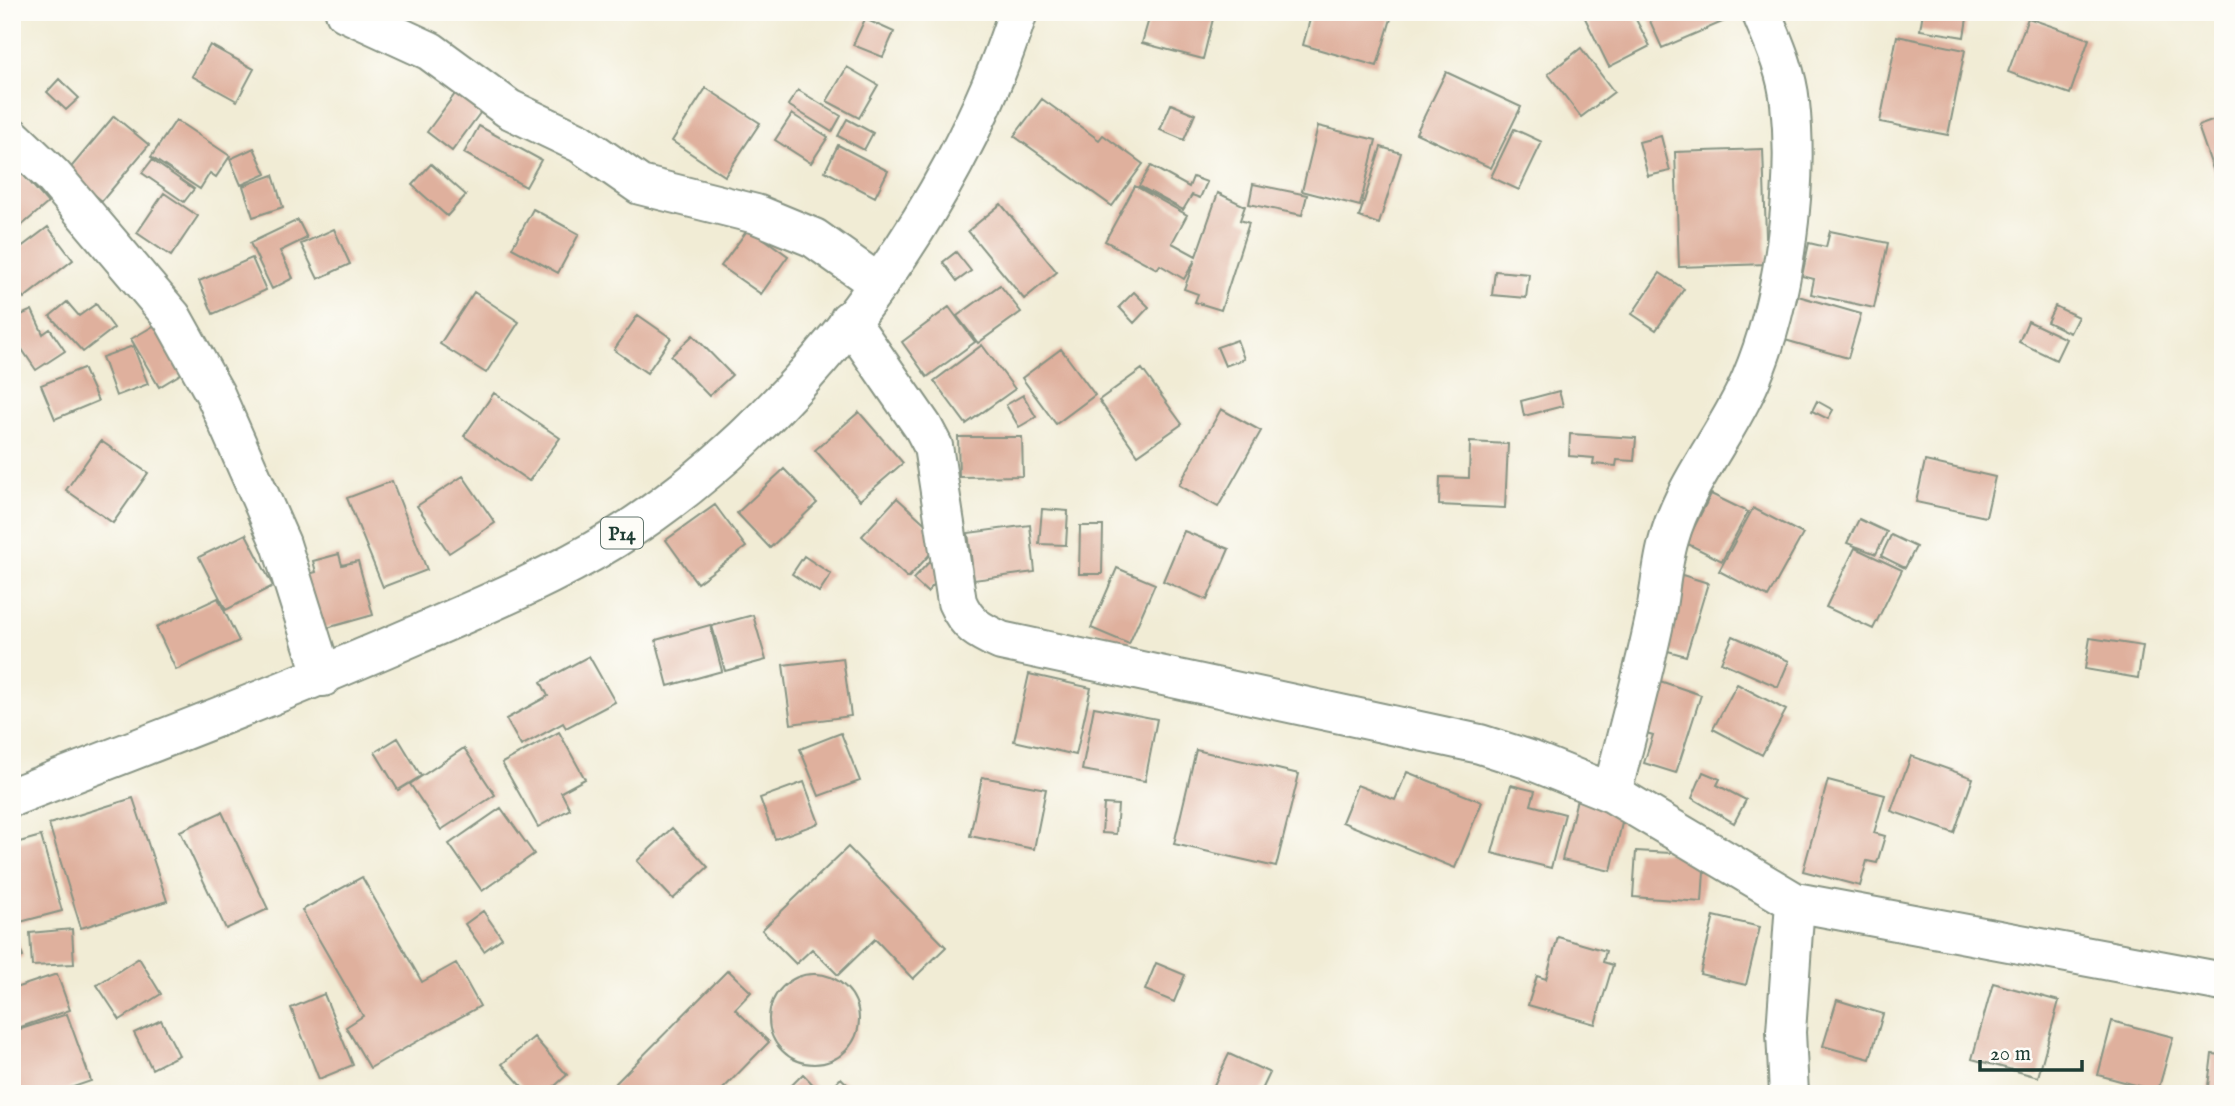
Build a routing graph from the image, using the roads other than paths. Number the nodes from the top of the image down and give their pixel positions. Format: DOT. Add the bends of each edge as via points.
graph roads {
  1 [pos="345,12"];
  2 [pos="1018,12"];
  3 [pos="1761,12"];
  4 [pos="12,137"];
  5 [pos="879,284"];
  6 [pos="849,320"];
  7 [pos="323,677"];
  8 [pos="1612,793"];
  9 [pos="12,797"];
  10 [pos="1795,902"];
  11 [pos="2223,982"];
  12 [pos="1789,1094"];
  1 -- 5 [label="street" via="430,51 509,109 580,143 640,185 756,214 814,238"];
  2 -- 5 [label="street, P14" via="967,137 927,215"];
  3 -- 8 [label="street" via="1790,101 1793,160 1788,229 1772,314 1751,380 1692,484 1669,539 1654,622"];
  4 -- 7 [label="street" via="53,176 172,317 215,394 281,544"];
  5 -- 6 [label="street, P14"];
  6 -- 7 [label="street, P14" via="743,436 655,511 612,540 522,588"];
  6 -- 8 [label="street" via="933,446 957,602 965,621 980,632 1480,744"];
  7 -- 9 [label="street, P14"];
  8 -- 10 [label="street"];
  10 -- 11 [label="street"];
  10 -- 12 [label="street" via="1786,1032"];
}
